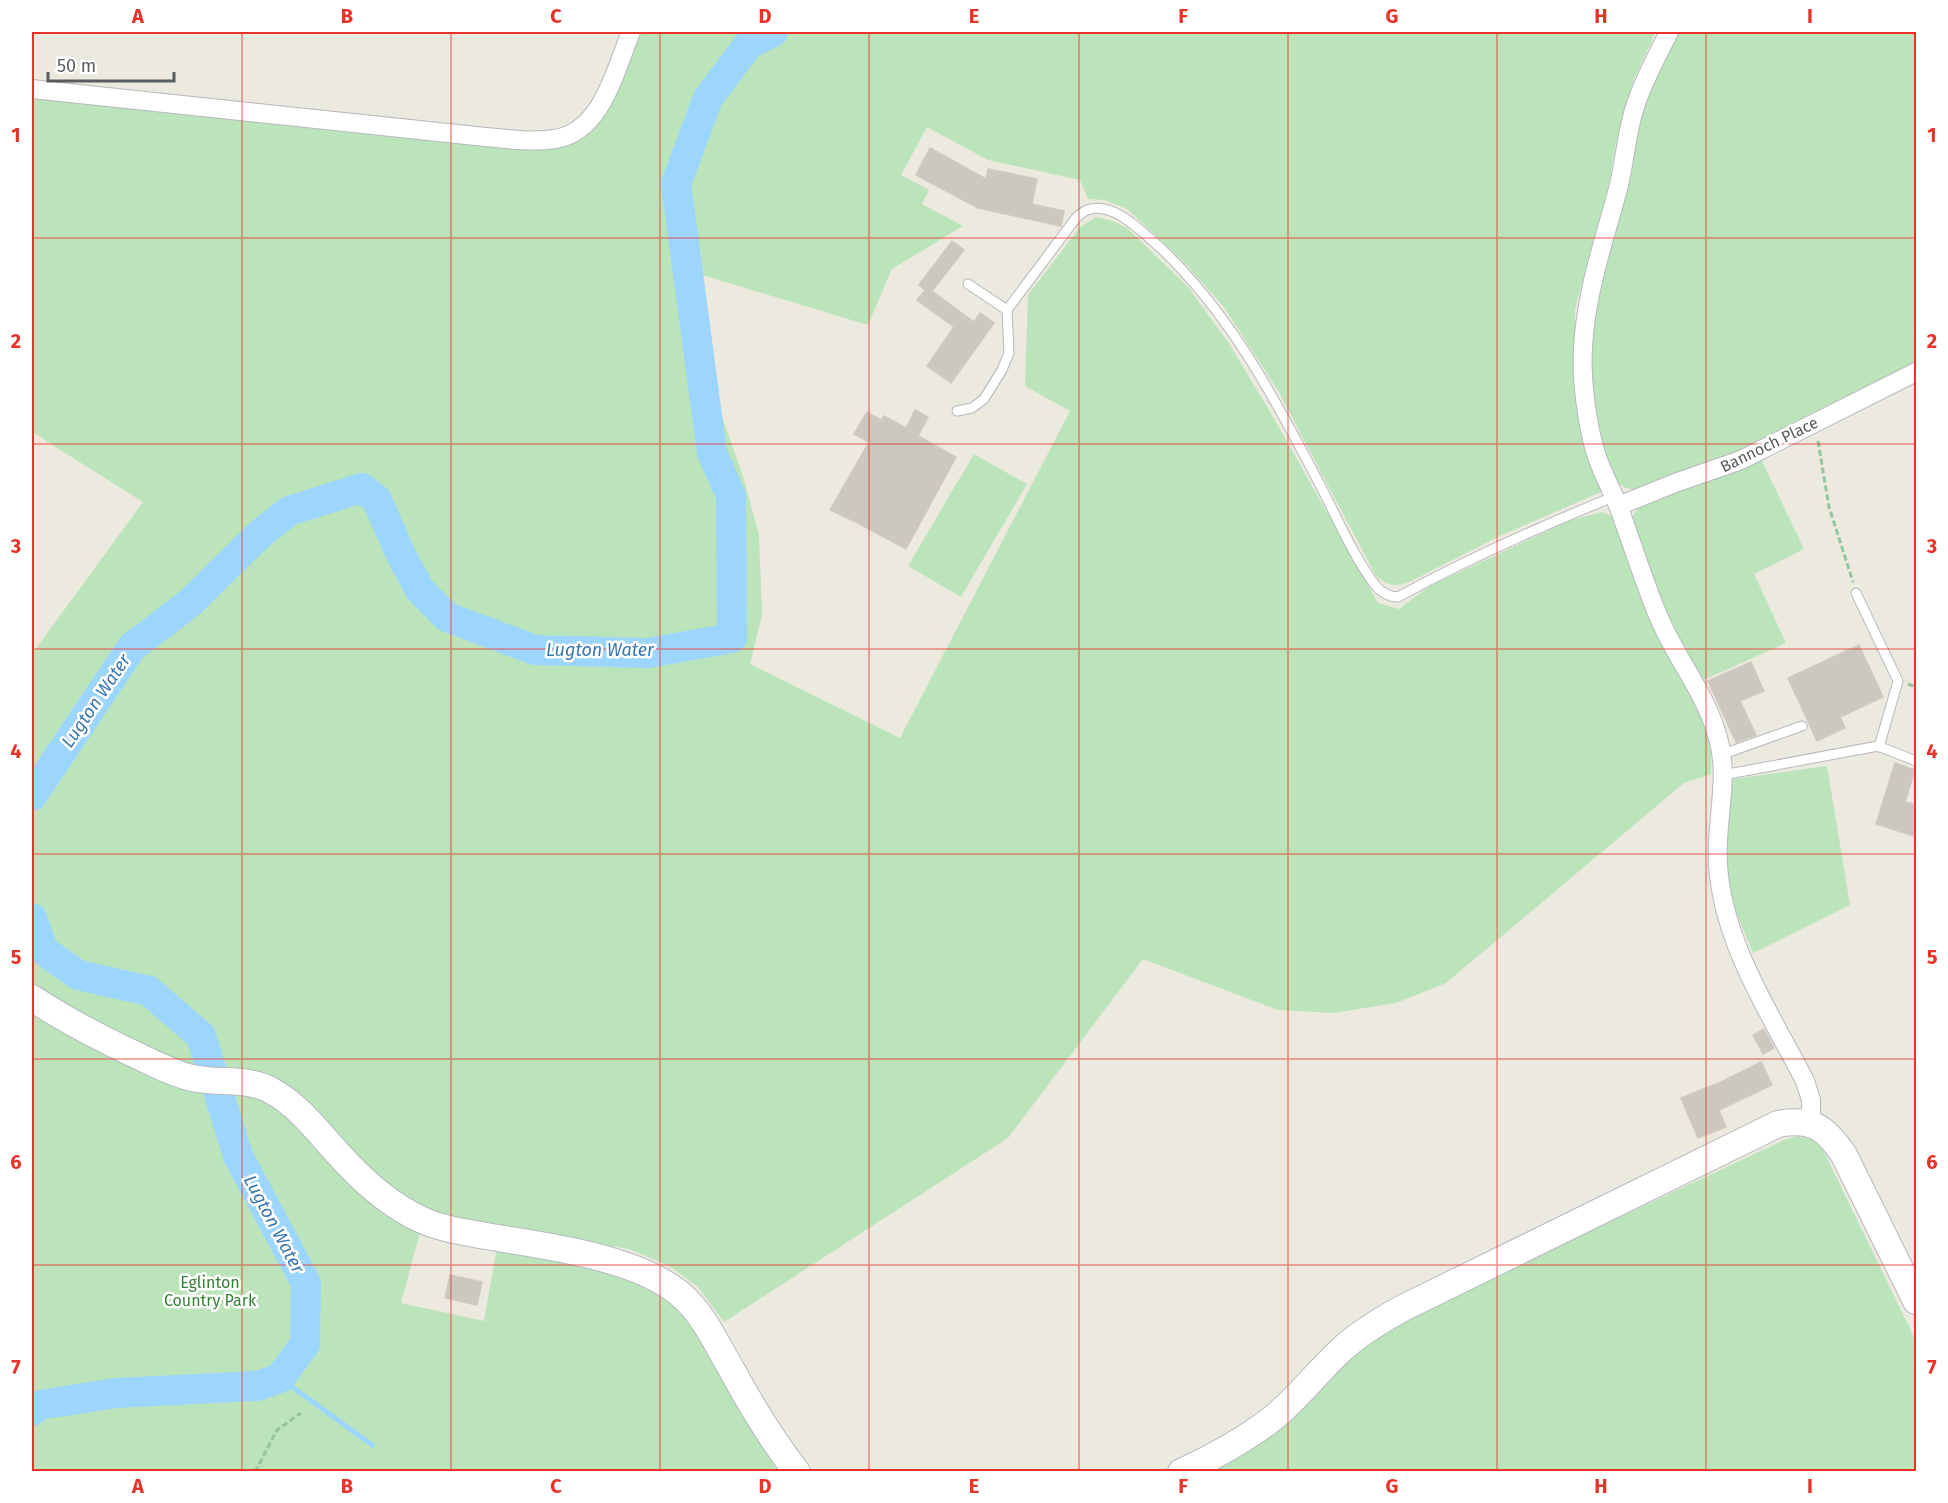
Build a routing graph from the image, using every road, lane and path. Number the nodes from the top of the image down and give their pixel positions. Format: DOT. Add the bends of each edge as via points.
graph roads {
  1 [pos="631,32"];
  2 [pos="1669,32"];
  3 [pos="32,89"];
  4 [pos="968,284"];
  5 [pos="1007,310"];
  6 [pos="1917,372"];
  7 [pos="957,411"];
  8 [pos="1816,421"];
  9 [pos="1615,501"];
  10 [pos="1856,593"];
  11 [pos="1802,726"];
  12 [pos="1879,747"];
  13 [pos="1723,753"];
  14 [pos="1917,761"];
  15 [pos="1723,775"];
  16 [pos="32,999"];
  17 [pos="1811,1124"];
  18 [pos="1917,1301"];
  19 [pos="301,1413"];
  20 [pos="255,1472"];
  21 [pos="797,1472"];
  22 [pos="1181,1472"];
  1 -- 3 [label="street" via="594,116 578,131 556,139 476,136"];
  2 -- 9 [label="street" via="1634,109 1585,321 1582,350 1590,428"];
  4 -- 5 [label="lane"];
  5 -- 7 [label="lane" via="1009,353 1002,370 984,399 972,408"];
  5 -- 9 [label="lane" via="1076,218 1089,210 1101,209 1132,223 1194,281 1220,314 1289,425 1360,560 1377,586 1390,597 1398,597 1515,537"];
  6 -- 8 [label="street, Bannoch Place"];
  8 -- 9 [label="street, Bannoch Place" via="1741,460"];
  8 -- 10 [label="path" via="1829,507"];
  9 -- 13 [label="street" via="1658,616 1715,728"];
  10 -- 12 [label="lane" via="1898,681"];
  11 -- 13 [label="lane"];
  12 -- 14 [label="lane"];
  12 -- 15 [label="lane"];
  13 -- 15 [label="street"];
  15 -- 17 [label="street" via="1717,863 1721,894 1745,965 1805,1081 1811,1100"];
  16 -- 21 [label="main road" via="172,1072 202,1080 259,1084 287,1101 378,1193 422,1220 579,1254 657,1278 679,1294 706,1324 761,1422"];
  17 -- 18 [label="main road" via="1832,1137 1844,1155"];
  17 -- 22 [label="main road" via="1778,1124 1370,1326 1275,1416 1244,1439"];
  19 -- 20 [label="path" via="277,1430"];
}
